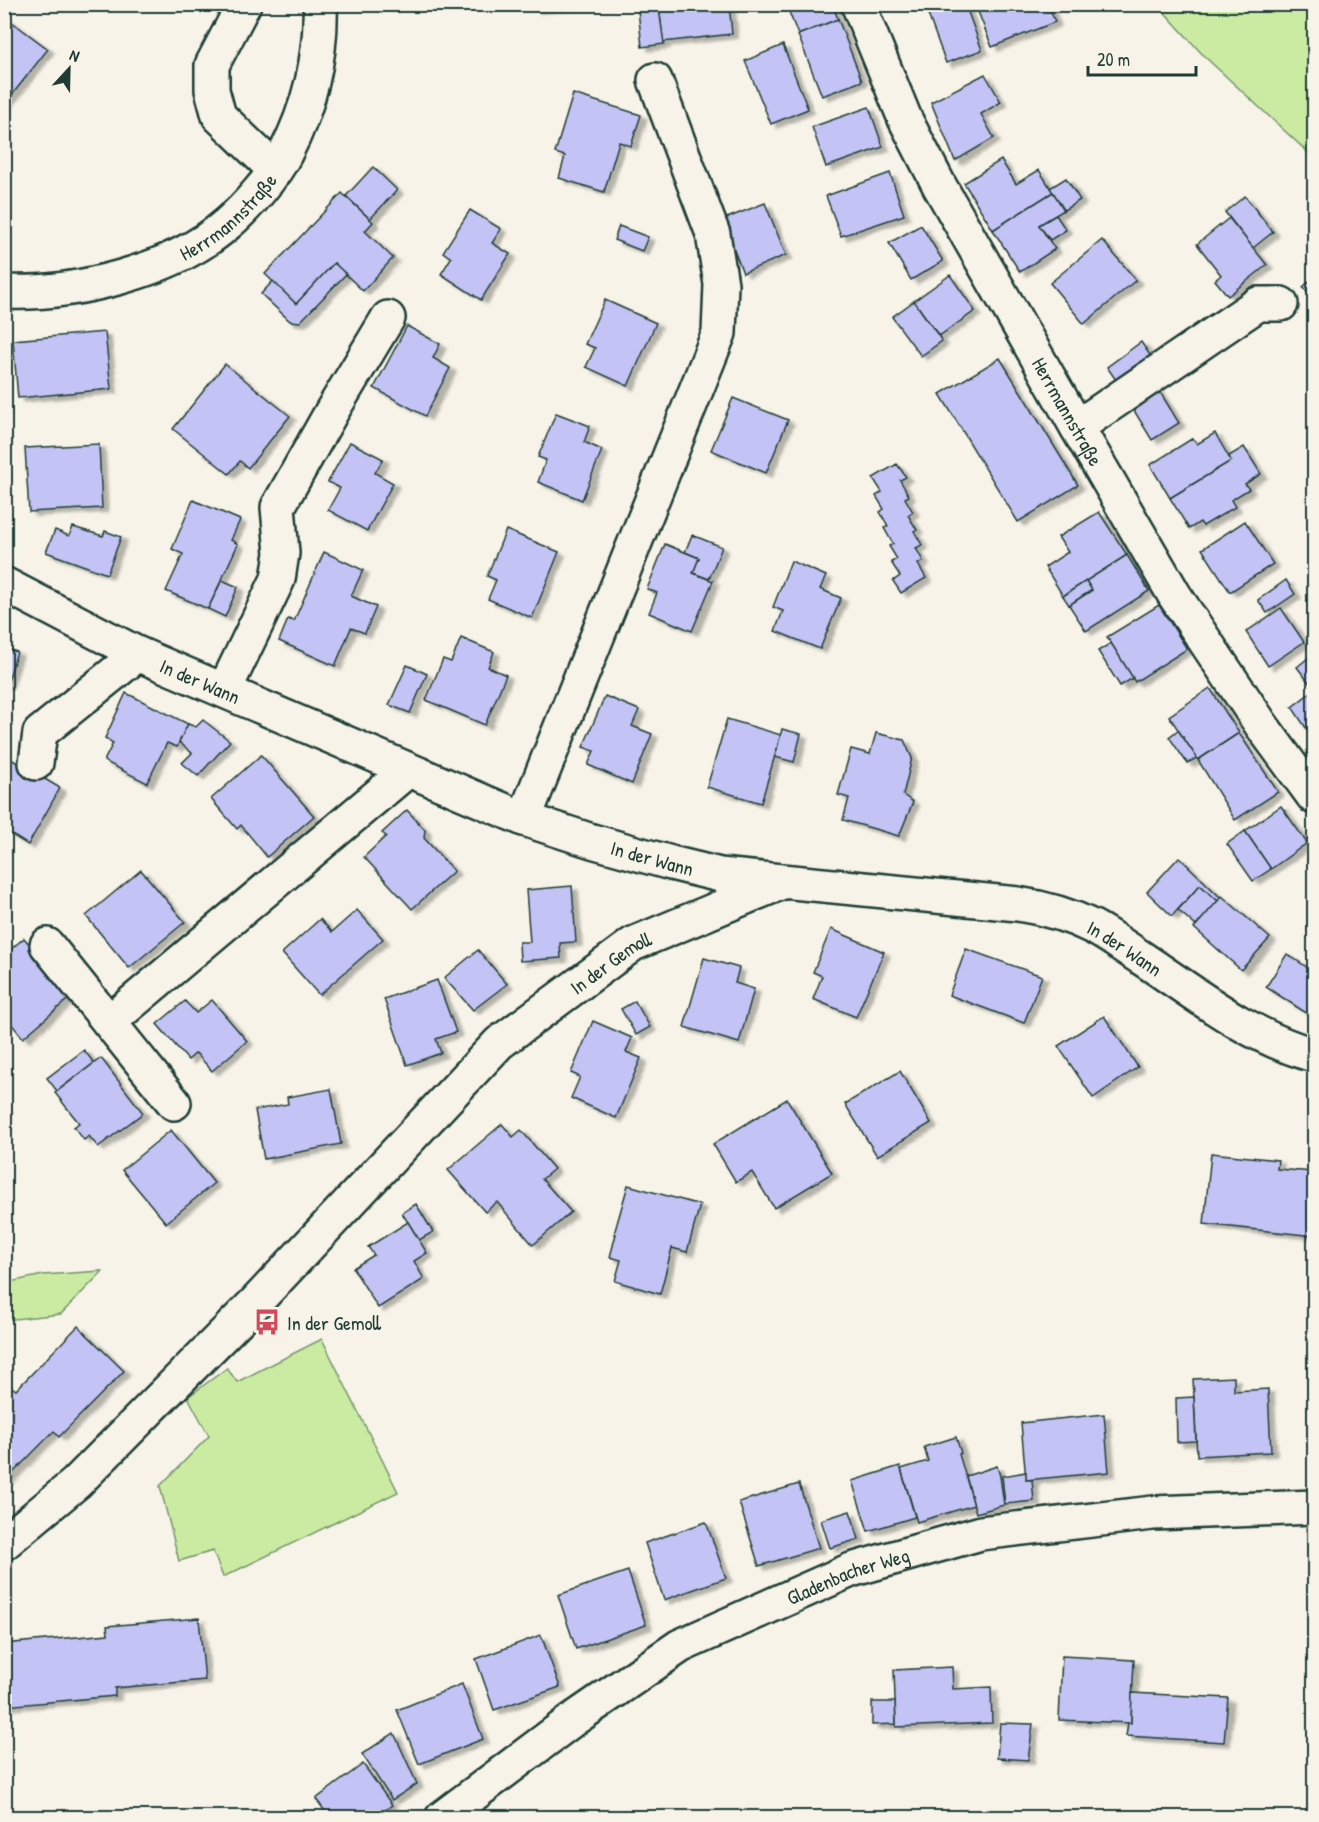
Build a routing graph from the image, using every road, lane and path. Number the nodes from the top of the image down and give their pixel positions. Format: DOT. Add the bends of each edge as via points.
graph roads {
  1 [pos="244,4"];
  2 [pos="320,4"];
  3 [pos="858,4"];
  4 [pos="655,81"];
  5 [pos="275,170"];
  6 [pos="4,292"];
  7 [pos="1281,304"];
  8 [pos="388,318"];
  9 [pos="1077,427"];
  10 [pos="4,584"];
  11 [pos="138,654"];
  12 [pos="225,689"];
  13 [pos="36,763"];
  14 [pos="408,770"];
  15 [pos="1314,797"];
  16 [pos="524,819"];
  17 [pos="785,881"];
  18 [pos="47,945"];
  19 [pos="109,1022"];
  20 [pos="1314,1055"];
  21 [pos="174,1103"];
  22 [pos="1314,1507"];
  23 [pos="4,1543"];
  24 [pos="442,1818"];
  1 -- 5 [label="street" via="212,65 212,90 219,116"];
  2 -- 5 [label="street, Herrmannstraße" via="318,56 312,82 294,136"];
  3 -- 9 [label="street, Herrmannstraße" via="905,119 939,185"];
  4 -- 16 [label="street" via="713,234 721,284 719,333"];
  5 -- 6 [label="street, Herrmannstraße" via="226,225 176,256 75,288"];
  7 -- 9 [label="street" via="1258,304"];
  8 -- 12 [label="street" via="278,507 282,553 278,579"];
  9 -- 15 [label="street, Herrmannstraße" via="1175,596"];
  10 -- 11 [label="street, In der Wann"];
  11 -- 12 [label="street, In der Wann"];
  11 -- 13 [label="street" via="40,733"];
  12 -- 14 [label="street, In der Wann"];
  14 -- 16 [label="street, In der Wann"];
  14 -- 19 [label="street"];
  16 -- 17 [label="street, In der Wann" via="696,870"];
  17 -- 20 [label="street, In der Wann" via="986,900 1053,911 1093,927 1263,1036"];
  17 -- 23 [label="street, In der Gemoll" via="633,944 499,1043 254,1304 76,1484"];
  18 -- 19 [label="street"];
  19 -- 21 [label="street"];
  22 -- 24 [label="street, Gladenbacher Weg" via="1153,1513 981,1533 851,1570 680,1646 571,1721"];
}
